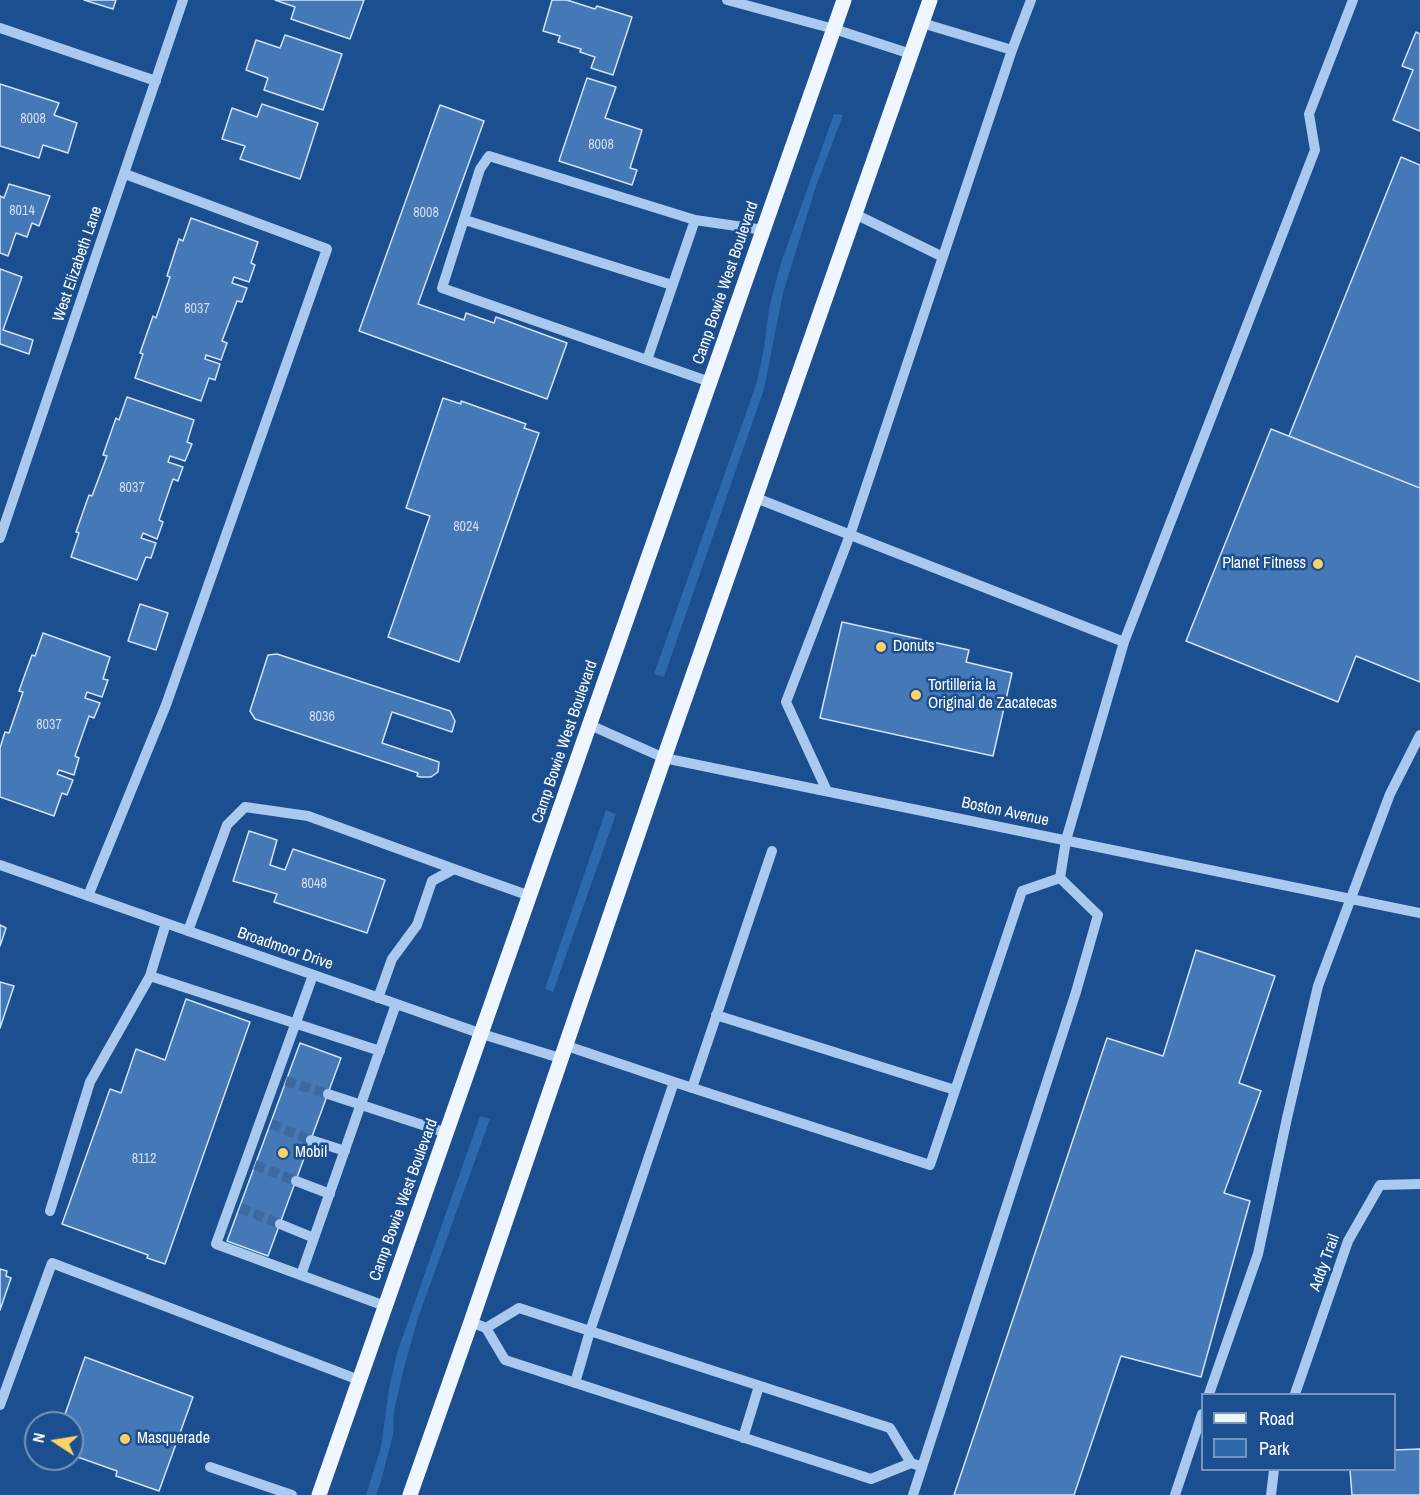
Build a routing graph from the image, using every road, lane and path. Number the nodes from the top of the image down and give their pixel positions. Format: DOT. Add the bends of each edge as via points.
graph roads {
  1 [pos="183,0"];
  2 [pos="727,0"];
  3 [pos="844,0"];
  4 [pos="930,0"];
  5 [pos="1031,0"];
  6 [pos="1353,0"];
  7 [pos="747,2"];
  8 [pos="922,23"];
  9 [pos="0,28"];
  10 [pos="834,29"];
  11 [pos="1012,50"];
  12 [pos="911,54"];
  13 [pos="156,81"];
  14 [pos="125,174"];
  15 [pos="855,214"];
  16 [pos="465,219"];
  17 [pos="695,220"];
  18 [pos="764,230"];
  19 [pos="943,257"];
  20 [pos="672,285"];
  21 [pos="647,360"];
  22 [pos="710,382"];
  23 [pos="756,498"];
  24 [pos="849,535"];
  25 [pos="0,538"];
  26 [pos="1124,642"];
  27 [pos="590,725"];
  28 [pos="1420,735"];
  29 [pos="664,758"];
  30 [pos="827,790"];
  31 [pos="1066,840"];
  32 [pos="772,851"];
  33 [pos="0,865"];
  34 [pos="454,868"];
  35 [pos="1060,878"];
  36 [pos="88,896"];
  37 [pos="530,896"];
  38 [pos="1350,898"];
  39 [pos="1420,913"];
  40 [pos="166,923"];
  41 [pos="188,931"];
  42 [pos="313,975"];
  43 [pos="150,976"];
  44 [pos="378,998"];
  45 [pos="396,1004"];
  46 [pos="717,1015"];
  47 [pos="296,1024"];
  48 [pos="482,1034"];
  49 [pos="380,1051"];
  50 [pos="562,1052"];
  51 [pos="674,1082"];
  52 [pos="692,1088"];
  53 [pos="956,1090"];
  54 [pos="328,1094"];
  55 [pos="361,1105"];
  56 [pos="447,1133"];
  57 [pos="311,1140"];
  58 [pos="345,1151"];
  59 [pos="296,1181"];
  60 [pos="1420,1184"];
  61 [pos="330,1194"];
  62 [pos="50,1211"];
  63 [pos="280,1224"];
  64 [pos="314,1238"];
  65 [pos="301,1275"];
  66 [pos="385,1306"];
  67 [pos="471,1322"];
  68 [pos="486,1328"];
  69 [pos="590,1331"];
  70 [pos="359,1380"];
  71 [pos="575,1383"];
  72 [pos="759,1386"];
  73 [pos="1210,1393"];
  74 [pos="1296,1393"];
  75 [pos="0,1405"];
  76 [pos="1201,1420"];
  77 [pos="743,1438"];
  78 [pos="912,1463"];
  79 [pos="210,1467"];
  80 [pos="923,1467"];
  81 [pos="1274,1471"];
  82 [pos="292,1495"];
  83 [pos="319,1495"];
  84 [pos="410,1495"];
  85 [pos="914,1495"];
  86 [pos="1175,1495"];
  87 [pos="1271,1495"];
  1 -- 13 [label="street, West Elizabeth Lane"];
  2 -- 7 [label="street"];
  3 -- 10 [label="main road, Camp Bowie West Boulevard"];
  4 -- 8 [label="main road"];
  5 -- 11 [label="street"];
  6 -- 26 [label="street" via="1309,114 1315,150"];
  7 -- 10 [label="street"];
  8 -- 11 [label="street"];
  8 -- 12 [label="main road"];
  9 -- 13 [label="street"];
  10 -- 12 [label="street"];
  10 -- 18 [label="main road, Camp Bowie West Boulevard"];
  11 -- 19 [label="street"];
  12 -- 15 [label="main road"];
  13 -- 14 [label="street, West Elizabeth Lane"];
  14 -- 25 [label="street, West Elizabeth Lane"];
  14 -- 36 [label="street" via="327,249 166,705"];
  15 -- 19 [label="street"];
  15 -- 23 [label="main road"];
  16 -- 17 [label="street" via="480,169 489,156"];
  16 -- 20 [label="street"];
  16 -- 21 [label="street" via="442,288"];
  17 -- 18 [label="street"];
  17 -- 20 [label="street"];
  18 -- 22 [label="main road, Camp Bowie West Boulevard"];
  19 -- 24 [label="street"];
  20 -- 21 [label="street"];
  21 -- 22 [label="street"];
  22 -- 27 [label="main road, Camp Bowie West Boulevard"];
  23 -- 24 [label="street"];
  23 -- 29 [label="main road"];
  24 -- 26 [label="street"];
  24 -- 30 [label="street" via="786,702"];
  26 -- 31 [label="street"];
  27 -- 29 [label="street, Boston Avenue"];
  27 -- 37 [label="main road, Camp Bowie West Boulevard"];
  28 -- 38 [label="street" via="1390,794"];
  29 -- 30 [label="street, Boston Avenue"];
  29 -- 50 [label="main road"];
  30 -- 31 [label="street, Boston Avenue"];
  31 -- 35 [label="street"];
  31 -- 38 [label="street, Boston Avenue"];
  32 -- 46 [label="street"];
  33 -- 36 [label="street, Broadmoor Drive"];
  34 -- 37 [label="street"];
  34 -- 41 [label="street" via="308,816 245,807 227,825"];
  34 -- 44 [label="street" via="432,881 417,925 392,960"];
  35 -- 53 [label="street" via="1022,891"];
  35 -- 80 [label="street" via="1098,915"];
  36 -- 40 [label="street, Broadmoor Drive"];
  37 -- 48 [label="main road, Camp Bowie West Boulevard"];
  38 -- 39 [label="street, Boston Avenue"];
  38 -- 73 [label="street" via="1318,987 1258,1254"];
  40 -- 41 [label="street, Broadmoor Drive"];
  40 -- 43 [label="street"];
  41 -- 42 [label="street, Broadmoor Drive"];
  42 -- 44 [label="street, Broadmoor Drive"];
  42 -- 47 [label="street"];
  43 -- 47 [label="street"];
  43 -- 62 [label="street" via="90,1082"];
  44 -- 45 [label="street, Broadmoor Drive"];
  45 -- 48 [label="street, Broadmoor Drive"];
  45 -- 49 [label="street"];
  46 -- 52 [label="street"];
  46 -- 53 [label="street"];
  47 -- 49 [label="street"];
  47 -- 65 [label="street" via="266,1122 235,1206 216,1244"];
  48 -- 50 [label="street, Broadmoor Drive"];
  48 -- 56 [label="main road, Camp Bowie West Boulevard"];
  49 -- 55 [label="street"];
  50 -- 51 [label="street, Broadmoor Drive"];
  50 -- 67 [label="main road"];
  51 -- 52 [label="street, Broadmoor Drive"];
  51 -- 69 [label="street"];
  52 -- 53 [label="street, Broadmoor Drive" via="930,1165"];
  54 -- 55 [label="street"];
  55 -- 56 [label="street"];
  55 -- 58 [label="street"];
  56 -- 66 [label="main road, Camp Bowie West Boulevard"];
  57 -- 58 [label="street"];
  58 -- 61 [label="street"];
  59 -- 61 [label="street"];
  60 -- 74 [label="street, Addy Trail" via="1380,1185 1347,1241"];
  61 -- 64 [label="street"];
  63 -- 64 [label="street"];
  64 -- 65 [label="street"];
  65 -- 66 [label="street"];
  66 -- 70 [label="main road, Camp Bowie West Boulevard"];
  67 -- 68 [label="street"];
  67 -- 84 [label="main road"];
  68 -- 69 [label="street" via="519,1308"];
  68 -- 71 [label="street" via="505,1360"];
  69 -- 71 [label="street"];
  69 -- 72 [label="street"];
  70 -- 75 [label="street" via="52,1263"];
  70 -- 83 [label="main road, Camp Bowie West Boulevard"];
  71 -- 77 [label="street"];
  72 -- 77 [label="street"];
  72 -- 78 [label="street" via="891,1428"];
  76 -- 86 [label="street"];
  77 -- 78 [label="street" via="871,1479"];
  78 -- 80 [label="street"];
  79 -- 82 [label="street"];
  80 -- 85 [label="street"];
  81 -- 87 [label="street"];
}
